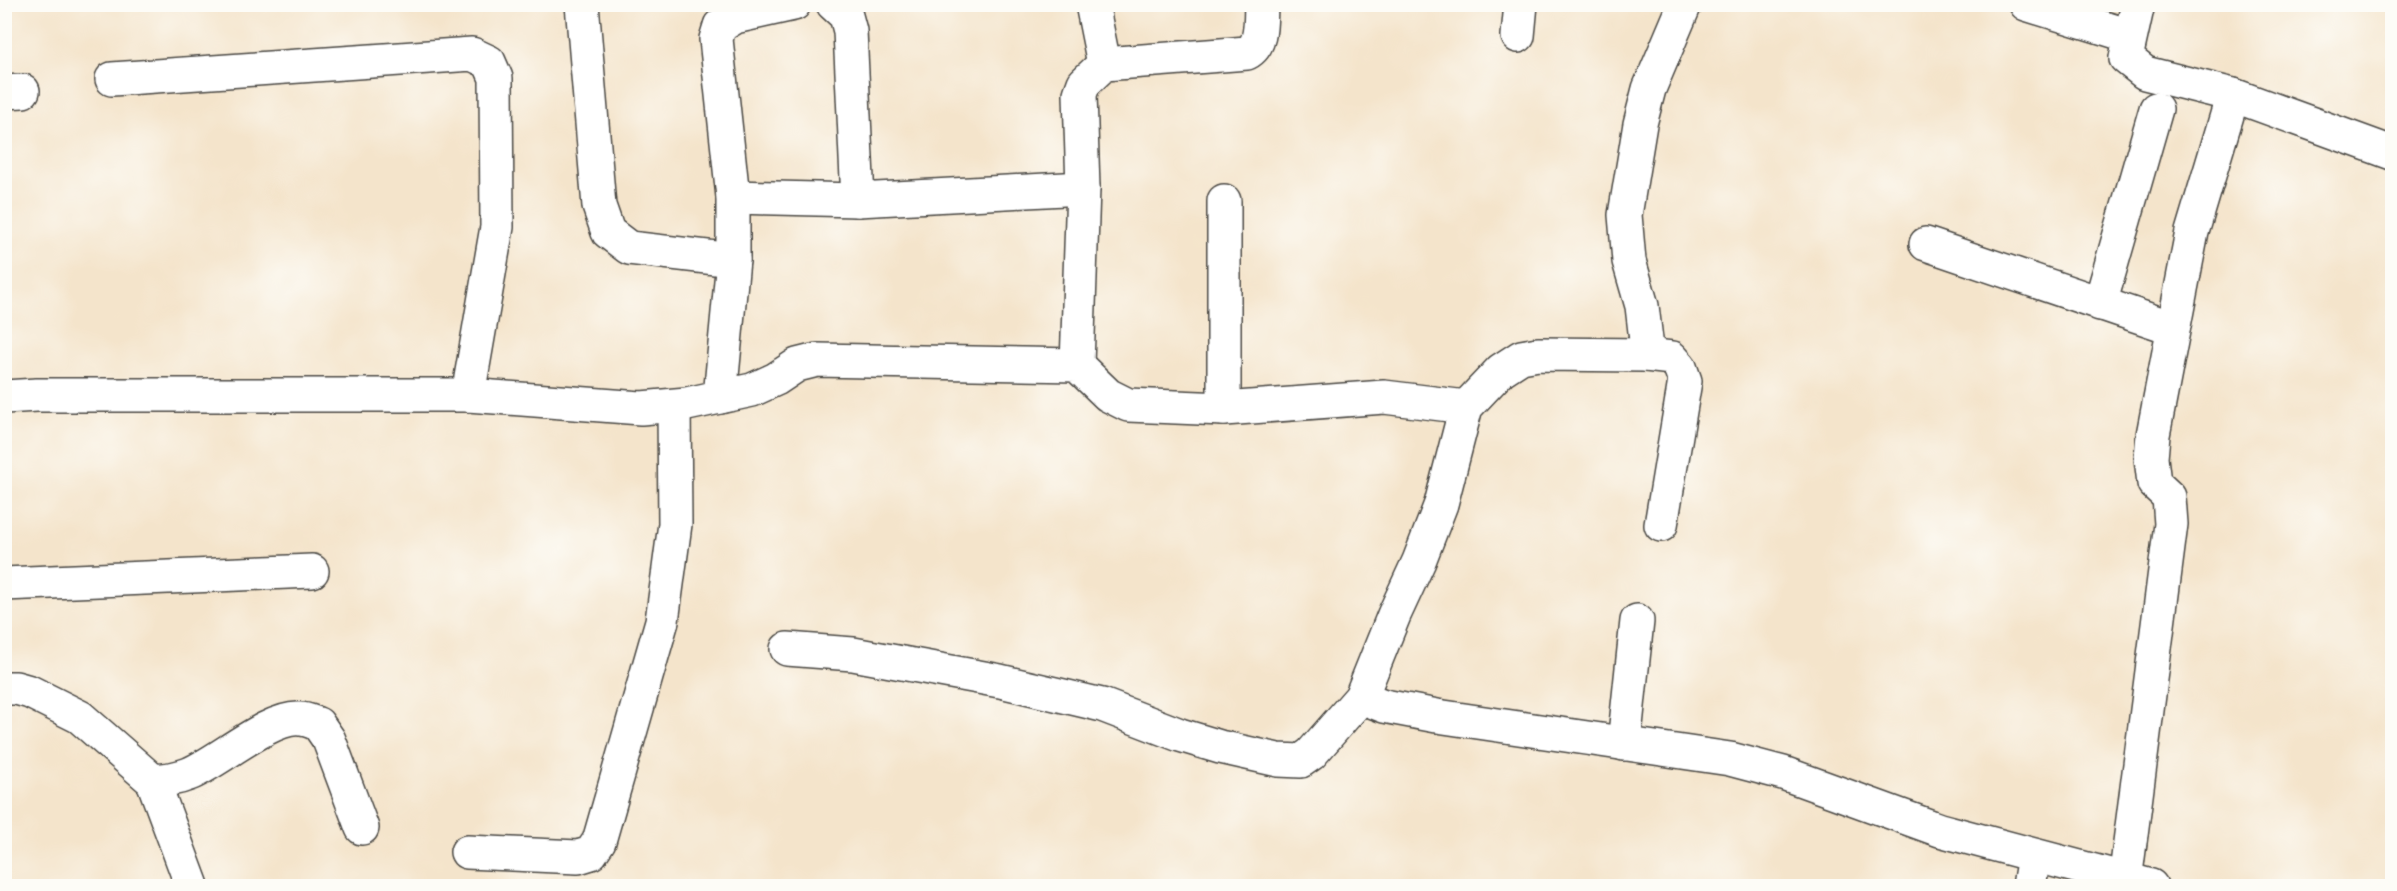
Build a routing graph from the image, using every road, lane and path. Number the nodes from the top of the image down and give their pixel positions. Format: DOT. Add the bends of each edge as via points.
graph roads {
  1 [pos="582,4"];
  2 [pos="794,4"];
  3 [pos="833,4"];
  4 [pos="1092,4"];
  5 [pos="1262,4"];
  6 [pos="1685,4"];
  7 [pos="2026,4"];
  8 [pos="2138,4"];
  9 [pos="2130,36"];
  10 [pos="1104,64"];
  11 [pos="112,79"];
  12 [pos="2233,95"];
  13 [pos="2156,109"];
  14 [pos="2392,153"];
  15 [pos="1083,188"];
  16 [pos="733,197"];
  17 [pos="858,200"];
  18 [pos="1224,201"];
  19 [pos="1926,244"];
  20 [pos="734,260"];
  21 [pos="2100,304"];
  22 [pos="2173,328"];
  23 [pos="1646,355"];
  24 [pos="1077,365"];
  25 [pos="468,395"];
  26 [pos="4,397"];
  27 [pos="720,398"];
  28 [pos="674,406"];
  29 [pos="1466,407"];
  30 [pos="1224,409"];
  31 [pos="1661,525"];
  32 [pos="312,571"];
  33 [pos="4,584"];
  34 [pos="1636,621"];
  35 [pos="787,649"];
  36 [pos="4,688"];
  37 [pos="1361,698"];
  38 [pos="1624,744"];
  39 [pos="153,781"];
  40 [pos="362,828"];
  41 [pos="466,852"];
  42 [pos="2031,871"];
  43 [pos="2138,884"];
  44 [pos="192,886"];
  1 -- 20 [label="street" via="599,206 608,232 629,248"];
  2 -- 16 [label="street" via="735,17 720,26 716,39"];
  3 -- 17 [label="street" via="846,16 850,31"];
  4 -- 10 [label="street"];
  5 -- 10 [label="street" via="1258,41 1254,50 1247,53"];
  6 -- 23 [label="street" via="1648,89 1625,215 1629,261 1642,306"];
  7 -- 9 [label="street"];
  8 -- 9 [label="street"];
  9 -- 12 [label="street" via="2126,58 2145,73"];
  10 -- 15 [label="street" via="1090,75 1080,94"];
  11 -- 25 [label="street" via="472,54 489,62 496,78 497,227"];
  12 -- 14 [label="street"];
  12 -- 22 [label="street" via="2192,232"];
  13 -- 21 [label="street"];
  15 -- 17 [label="street"];
  15 -- 24 [label="street"];
  16 -- 17 [label="street"];
  16 -- 20 [label="street"];
  18 -- 30 [label="street"];
  19 -- 21 [label="street"];
  20 -- 27 [label="street"];
  21 -- 22 [label="street"];
  22 -- 43 [label="street" via="2151,458 2154,483 2169,497 2171,524"];
  23 -- 29 [label="street" via="1521,357 1501,370"];
  23 -- 31 [label="street" via="1672,358 1685,381"];
  24 -- 27 [label="street" via="817,360 797,365 752,390"];
  24 -- 30 [label="street" via="1108,395 1128,405"];
  25 -- 26 [label="street"];
  25 -- 28 [label="street" via="641,408"];
  27 -- 28 [label="street"];
  28 -- 41 [label="street" via="675,524 662,621 599,841 591,853 563,858"];
  29 -- 30 [label="street" via="1384,397"];
  29 -- 37 [label="street" via="1441,504"];
  32 -- 33 [label="street"];
  34 -- 38 [label="street"];
  35 -- 37 [label="street" via="854,654 1000,681 1102,705 1180,735 1289,762 1301,761 1311,754"];
  36 -- 39 [label="street" via="30,692 80,717"];
  37 -- 38 [label="street" via="1437,716"];
  38 -- 42 [label="street" via="1730,759 1783,773 1940,830"];
  39 -- 40 [label="street" via="191,774 273,726 298,718 318,723 329,740"];
  39 -- 44 [label="street"];
  42 -- 43 [label="street"];
}
